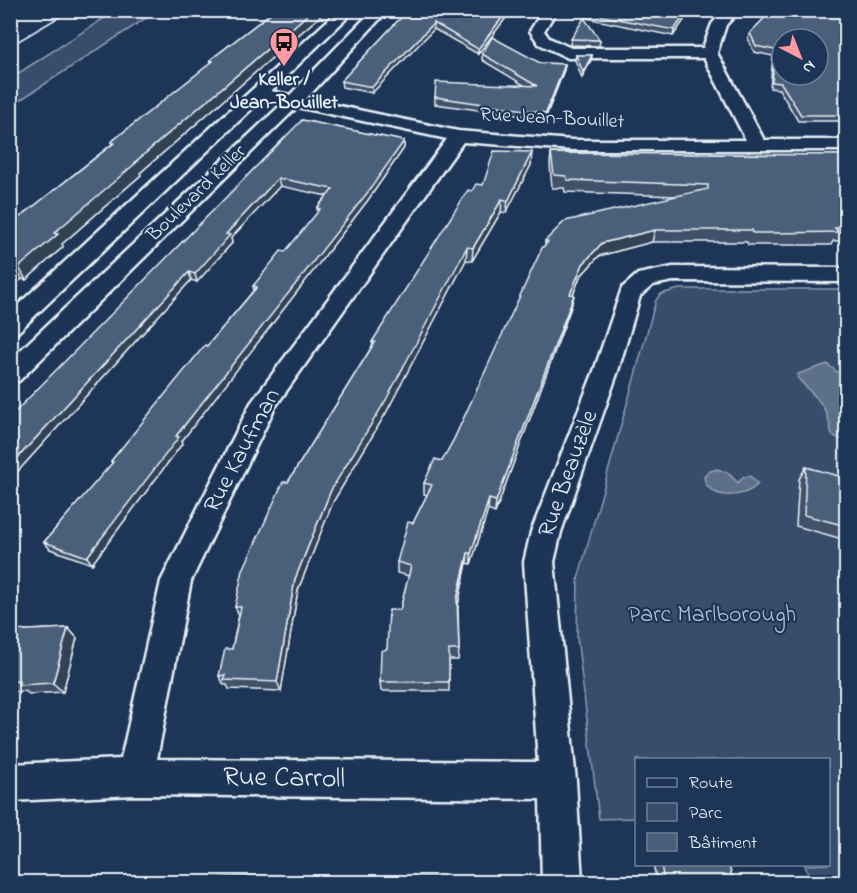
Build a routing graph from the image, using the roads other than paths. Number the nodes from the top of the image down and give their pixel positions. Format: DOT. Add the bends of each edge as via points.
graph roads {
  1 [pos="348,10"];
  2 [pos="381,10"];
  3 [pos="550,10"];
  4 [pos="733,10"];
  5 [pos="709,53"];
  6 [pos="260,94"];
  7 [pos="294,101"];
  8 [pos="458,136"];
  9 [pos="758,145"];
  10 [pos="846,145"];
  11 [pos="846,275"];
  12 [pos="10,326"];
  13 [pos="10,375"];
  14 [pos="135,777"];
  15 [pos="558,781"];
  16 [pos="10,783"];
  17 [pos="562,882"];
  1 -- 6 [label="street, Boulevard Keller"];
  2 -- 7 [label="street, Boulevard Keller"];
  3 -- 5 [label="street" via="537,31 544,41 568,53"];
  4 -- 5 [label="street" via="719,24"];
  5 -- 9 [label="street"];
  6 -- 7 [label="street, Rue Jean-Bouillet"];
  6 -- 12 [label="street, Boulevard Keller"];
  7 -- 8 [label="street, Rue Jean-Bouillet"];
  7 -- 13 [label="street, Boulevard Keller"];
  8 -- 9 [label="street, Rue Jean-Bouillet" via="572,145"];
  8 -- 14 [label="street, Rue Kaufman" via="264,403 176,581"];
  9 -- 10 [label="street, Rue Jean-Bouillet"];
  11 -- 15 [label="street, Rue Beauzèle" via="674,274 646,279 630,293 539,562"];
  14 -- 15 [label="street, Rue Carroll"];
  14 -- 16 [label="street, Rue Carroll"];
  15 -- 17 [label="street, Rue Beauzèle"];
}
